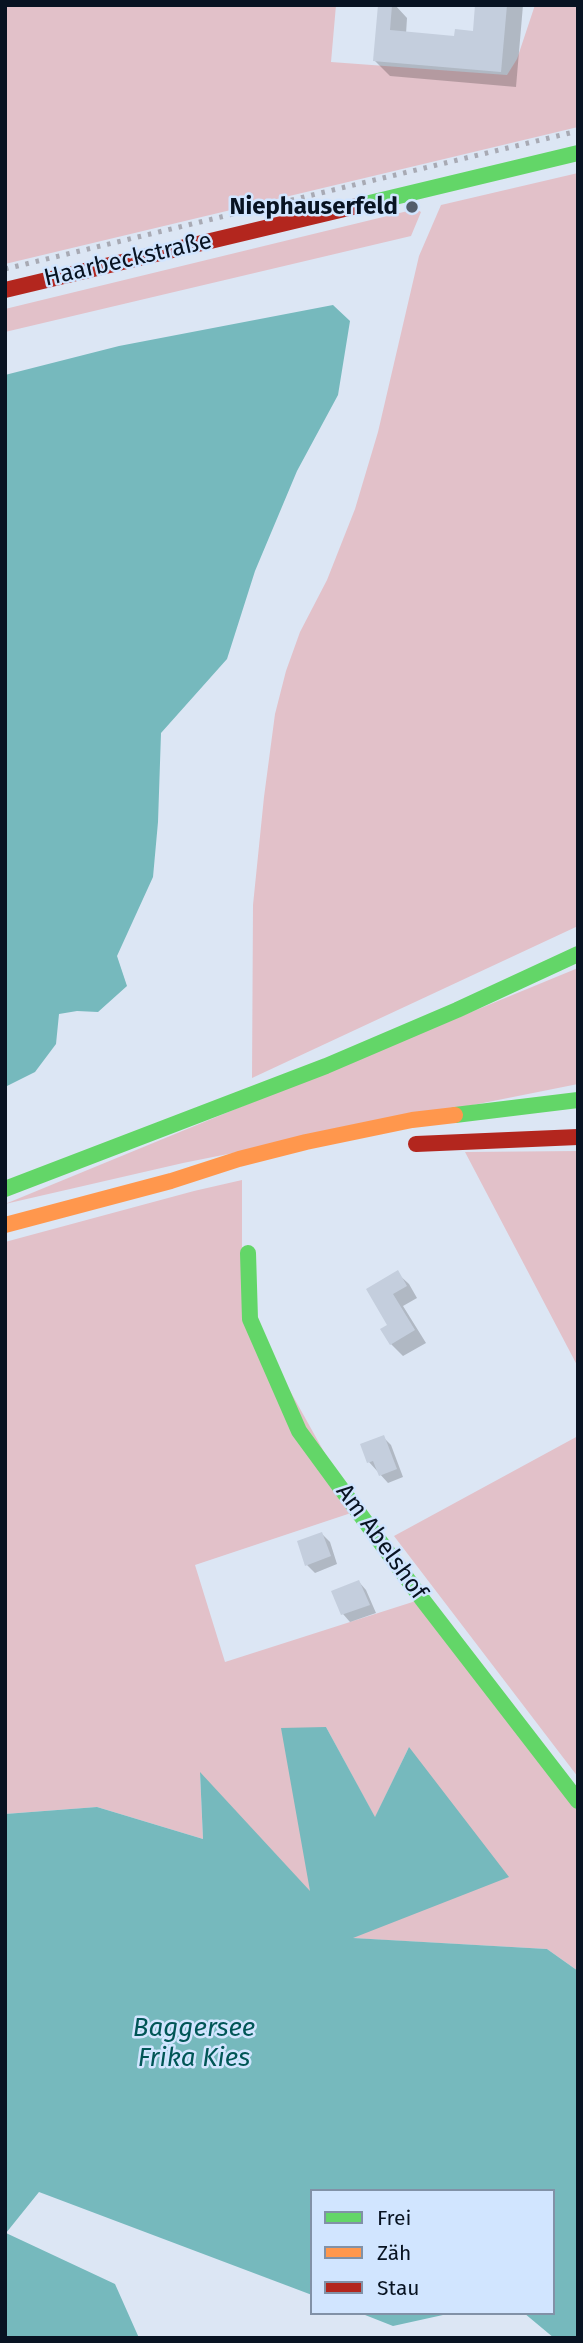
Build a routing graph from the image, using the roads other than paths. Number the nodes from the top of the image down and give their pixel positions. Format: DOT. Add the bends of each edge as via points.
graph roads {
  1 [pos="578,153"];
  2 [pos="5,290"];
  3 [pos="578,954"];
  4 [pos="578,1100"];
  5 [pos="578,1137"];
  6 [pos="404,1145"];
  7 [pos="333,1153"];
  8 [pos="172,1181"];
  9 [pos="5,1189"];
  10 [pos="5,1225"];
  11 [pos="248,1254"];
  12 [pos="578,1801"];
  1 -- 2 [label="main road, Haarbeckstraße"];
  3 -- 9 [label="main road" via="326,1066"];
  4 -- 8 [label="main road" via="412,1120 239,1159"];
  5 -- 6 [label="main road"];
  7 -- 8 [label="main road"];
  8 -- 10 [label="main road"];
  11 -- 12 [label="main road, Am Abelshof" via="250,1319 299,1431"];
}
